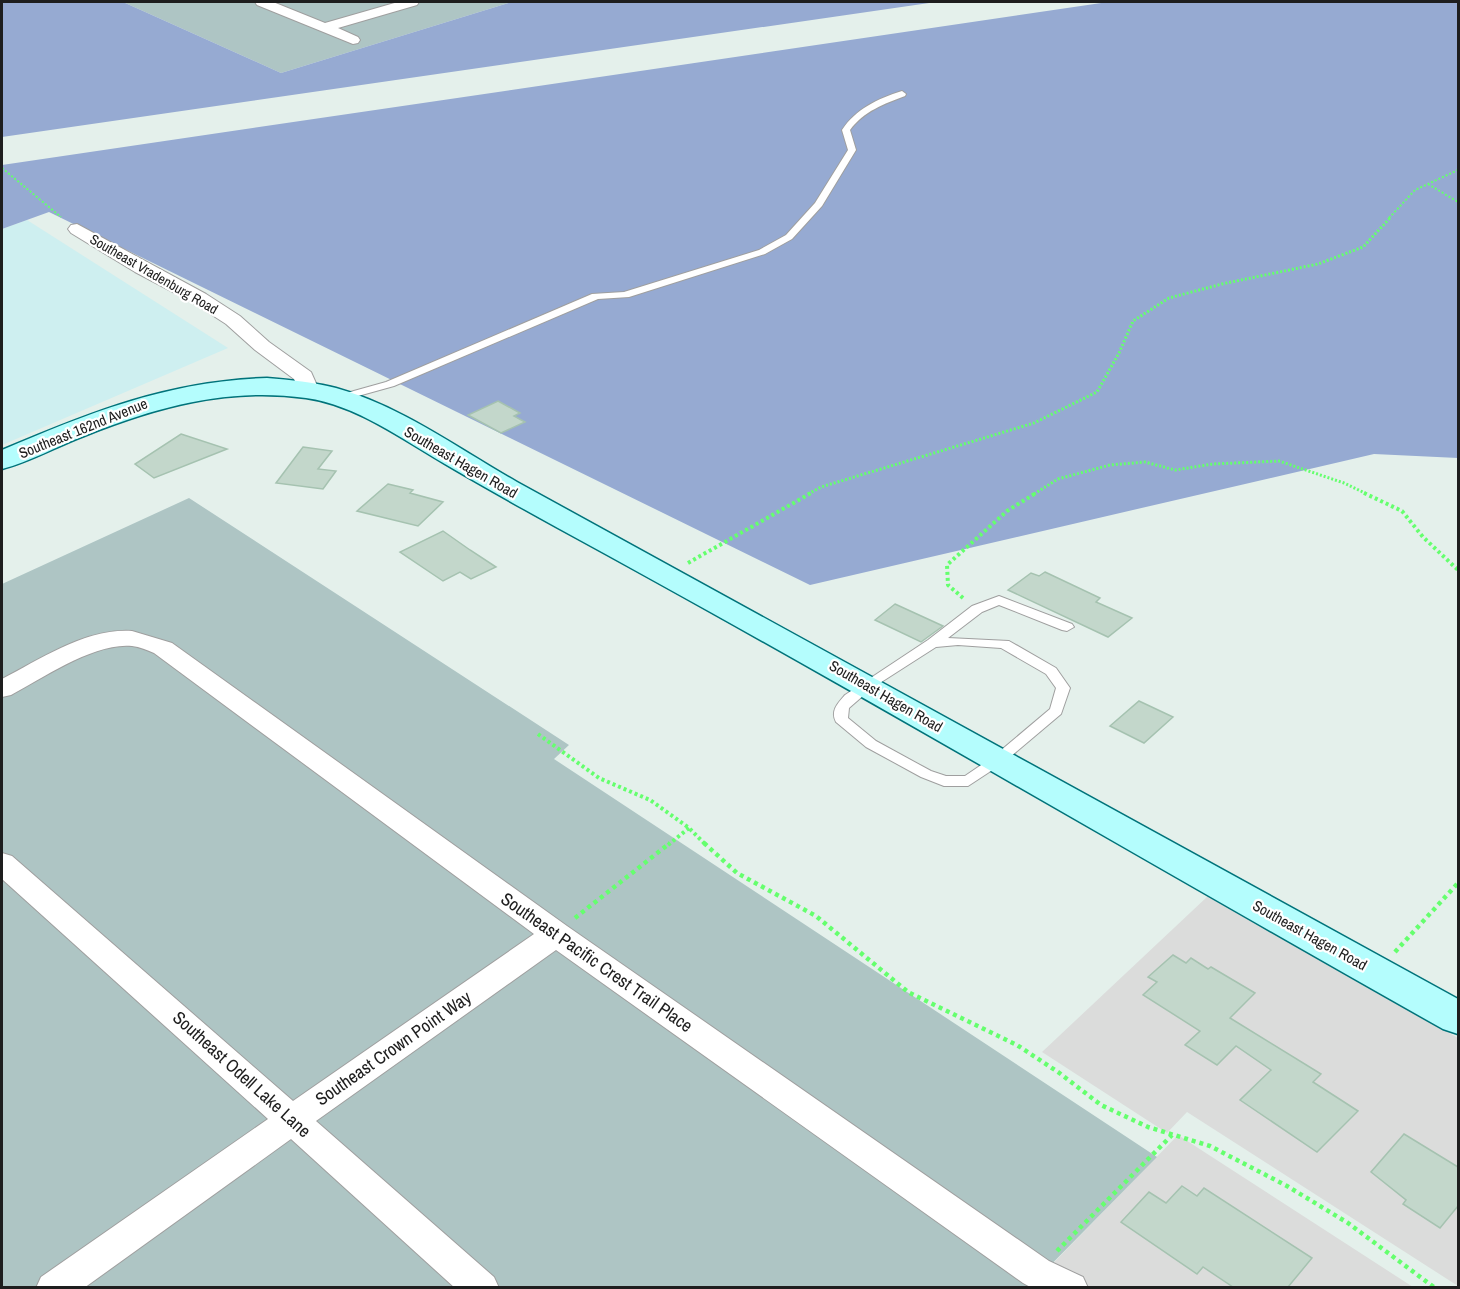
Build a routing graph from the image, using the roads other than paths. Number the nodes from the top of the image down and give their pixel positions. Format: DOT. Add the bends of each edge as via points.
graph roads {
  1 [pos="262,2"];
  2 [pos="412,2"];
  3 [pos="324,28"];
  4 [pos="353,40"];
  5 [pos="902,94"];
  6 [pos="77,229"];
  7 [pos="308,390"];
  8 [pos="340,398"];
  9 [pos="2,460"];
  10 [pos="1067,627"];
  11 [pos="933,643"];
  12 [pos="867,685"];
  13 [pos="2,689"];
  14 [pos="998,760"];
  15 [pos="2,863"];
  16 [pos="556,933"];
  17 [pos="1458,1018"];
  18 [pos="292,1119"];
  19 [pos="54,1287"];
  20 [pos="481,1287"];
  21 [pos="1070,1287"];
  1 -- 3 [label="street"];
  2 -- 3 [label="street"];
  3 -- 4 [label="street"];
  5 -- 8 [label="lane" via="854,117 846,130 852,150 819,204 789,237 762,252 625,295 596,296 390,384"];
  6 -- 7 [label="street, Southeast Vradenburg Road" via="233,320 261,346 304,376"];
  7 -- 8 [label="street, Southeast Hagen Road"];
  7 -- 9 [label="street, Southeast 162nd Avenue" via="257,386 176,394 108,415"];
  8 -- 12 [label="street, Southeast Hagen Road" via="389,421"];
  10 -- 11 [label="lane" via="999,600 977,609"];
  11 -- 12 [label="lane"];
  11 -- 14 [label="lane" via="1004,644 1052,671 1063,688 1056,711"];
  12 -- 14 [label="street, Southeast Hagen Road"];
  12 -- 14 [label="lane" via="842,707 841,719 871,744 944,781 968,781"];
  13 -- 16 [label="street, Southeast Pacific Crest Trail Place" via="98,643 126,638 163,648"];
  14 -- 17 [label="street, Southeast Hagen Road"];
  15 -- 18 [label="street, Southeast Odell Lake Lane"];
  16 -- 18 [label="street, Southeast Crown Point Way"];
  16 -- 21 [label="street, Southeast Pacific Crest Trail Place" via="1036,1272"];
  18 -- 19 [label="street, Southeast Crown Point Way"];
  18 -- 20 [label="street, Southeast Odell Lake Lane"];
}
